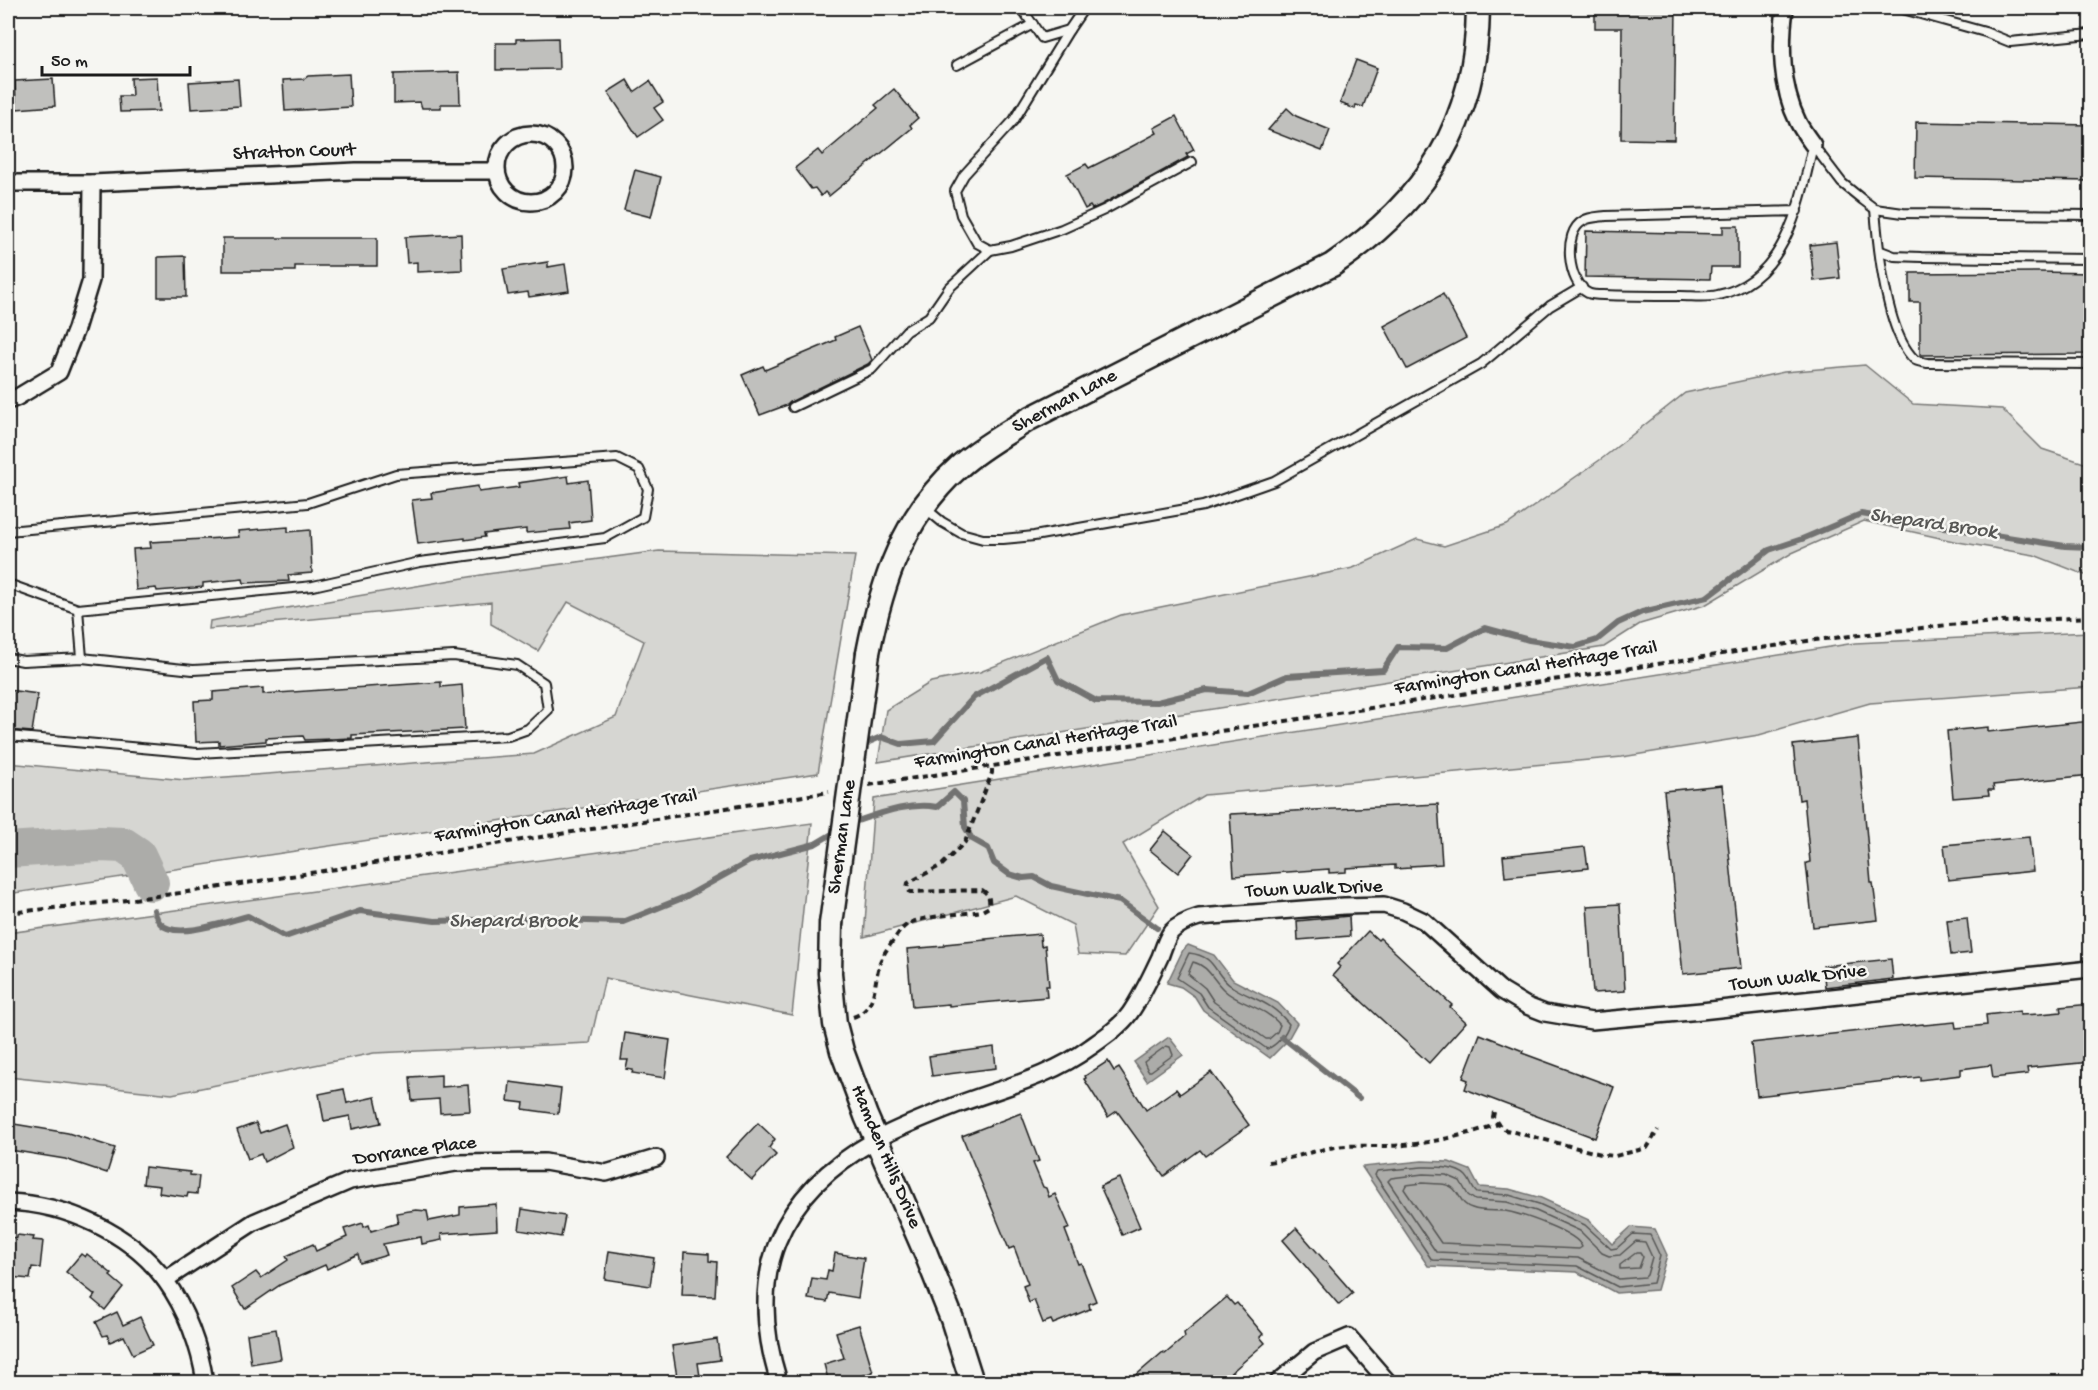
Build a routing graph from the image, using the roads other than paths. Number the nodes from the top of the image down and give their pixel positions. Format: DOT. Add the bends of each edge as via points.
graph roads {
  1 [pos="1024,8"];
  2 [pos="1084,8"];
  3 [pos="1478,8"];
  4 [pos="1785,8"];
  5 [pos="1899,8"];
  6 [pos="1033,24"];
  7 [pos="1069,30"];
  8 [pos="2091,34"];
  9 [pos="957,65"];
  10 [pos="1813,145"];
  11 [pos="1192,162"];
  12 [pos="497,171"];
  13 [pos="8,183"];
  14 [pos="92,183"];
  15 [pos="1875,209"];
  16 [pos="1797,211"];
  17 [pos="2091,215"];
  18 [pos="990,250"];
  19 [pos="1881,251"];
  20 [pos="2091,259"];
  21 [pos="1582,287"];
  22 [pos="2091,364"];
  23 [pos="8,401"];
  24 [pos="793,407"];
  25 [pos="924,507"];
  26 [pos="8,531"];
  27 [pos="8,584"];
  28 [pos="78,609"];
  29 [pos="8,658"];
  30 [pos="82,658"];
  31 [pos="8,736"];
  32 [pos="831,924"];
  33 [pos="2091,969"];
  34 [pos="876,1140"];
  35 [pos="656,1158"];
  36 [pos="8,1202"];
  37 [pos="165,1280"];
  38 [pos="205,1383"];
  39 [pos="780,1383"];
  40 [pos="972,1383"];
  41 [pos="1278,1383"];
  42 [pos="1388,1383"];
  1 -- 6 [label="lane"];
  2 -- 7 [label="lane"];
  3 -- 25 [label="street, Sherman Lane" via="1473,65 1464,104 1449,141 1416,191 1362,245 1332,265 1029,419 960,466"];
  4 -- 10 [label="street" via="1784,68 1792,108"];
  5 -- 8 [label="lane" via="2010,42"];
  6 -- 7 [label="lane" via="1042,39"];
  6 -- 9 [label="lane"];
  7 -- 18 [label="lane" via="1014,120 964,175 956,191 961,215 977,243"];
  10 -- 15 [label="lane" via="1842,183"];
  10 -- 16 [label="lane"];
  11 -- 18 [label="lane" via="1062,229"];
  12 -- 12 [label="street" via="511,197 533,203 555,194 562,184 565,162 562,152 546,136 524,134 505,146"];
  12 -- 14 [label="street, Stratton Court" via="356,171"];
  13 -- 14 [label="street, Stratton Court"];
  14 -- 23 [label="street" via="91,280 59,372"];
  15 -- 17 [label="lane" via="1903,213"];
  15 -- 19 [label="lane"];
  16 -- 21 [label="lane" via="1777,255 1756,279 1737,290 1715,296 1603,295 1588,293"];
  16 -- 21 [label="lane" via="1606,216 1582,221 1575,227 1570,242 1570,262"];
  18 -- 24 [label="lane" via="950,288 929,316 906,331 872,369"];
  19 -- 20 [label="lane" via="1894,256"];
  19 -- 22 [label="lane" via="1883,284 1899,338 1915,360"];
  21 -- 25 [label="lane" via="1550,306 1481,364 1274,481 1203,506 1003,539 961,533"];
  25 -- 32 [label="street, Sherman Lane, bridge" via="899,548 878,603"];
  26 -- 28 [label="lane" via="308,503 396,474 572,460 617,458 639,469 648,489 643,517 605,538 420,562 313,586"];
  27 -- 28 [label="lane"];
  28 -- 30 [label="lane"];
  29 -- 30 [label="lane"];
  30 -- 31 [label="lane" via="193,670 454,656 517,665 544,683 548,710 528,729 508,736 197,753"];
  32 -- 34 [label="street, Hamden Hills Drive" via="830,973 836,1024 852,1082"];
  33 -- 34 [label="street, Town Walk Drive" via="1592,1020 1527,1006 1502,991 1424,921 1384,905 1214,914 1184,922 1172,932 1128,1016 1087,1050 1044,1074 956,1105"];
  34 -- 39 [label="street, Town Walk Drive" via="815,1184 781,1234 768,1267 766,1288 766,1324"];
  34 -- 40 [label="street, Hamden Hills Drive" via="952,1319"];
  35 -- 37 [label="street, Dorrance Place" via="606,1173 545,1162 456,1163 350,1181 254,1222"];
  36 -- 37 [label="street" via="45,1207 100,1226 145,1258"];
  37 -- 38 [label="street" via="183,1311 200,1354"];
  41 -- 42 [label="street" via="1314,1352 1349,1337"];
}
